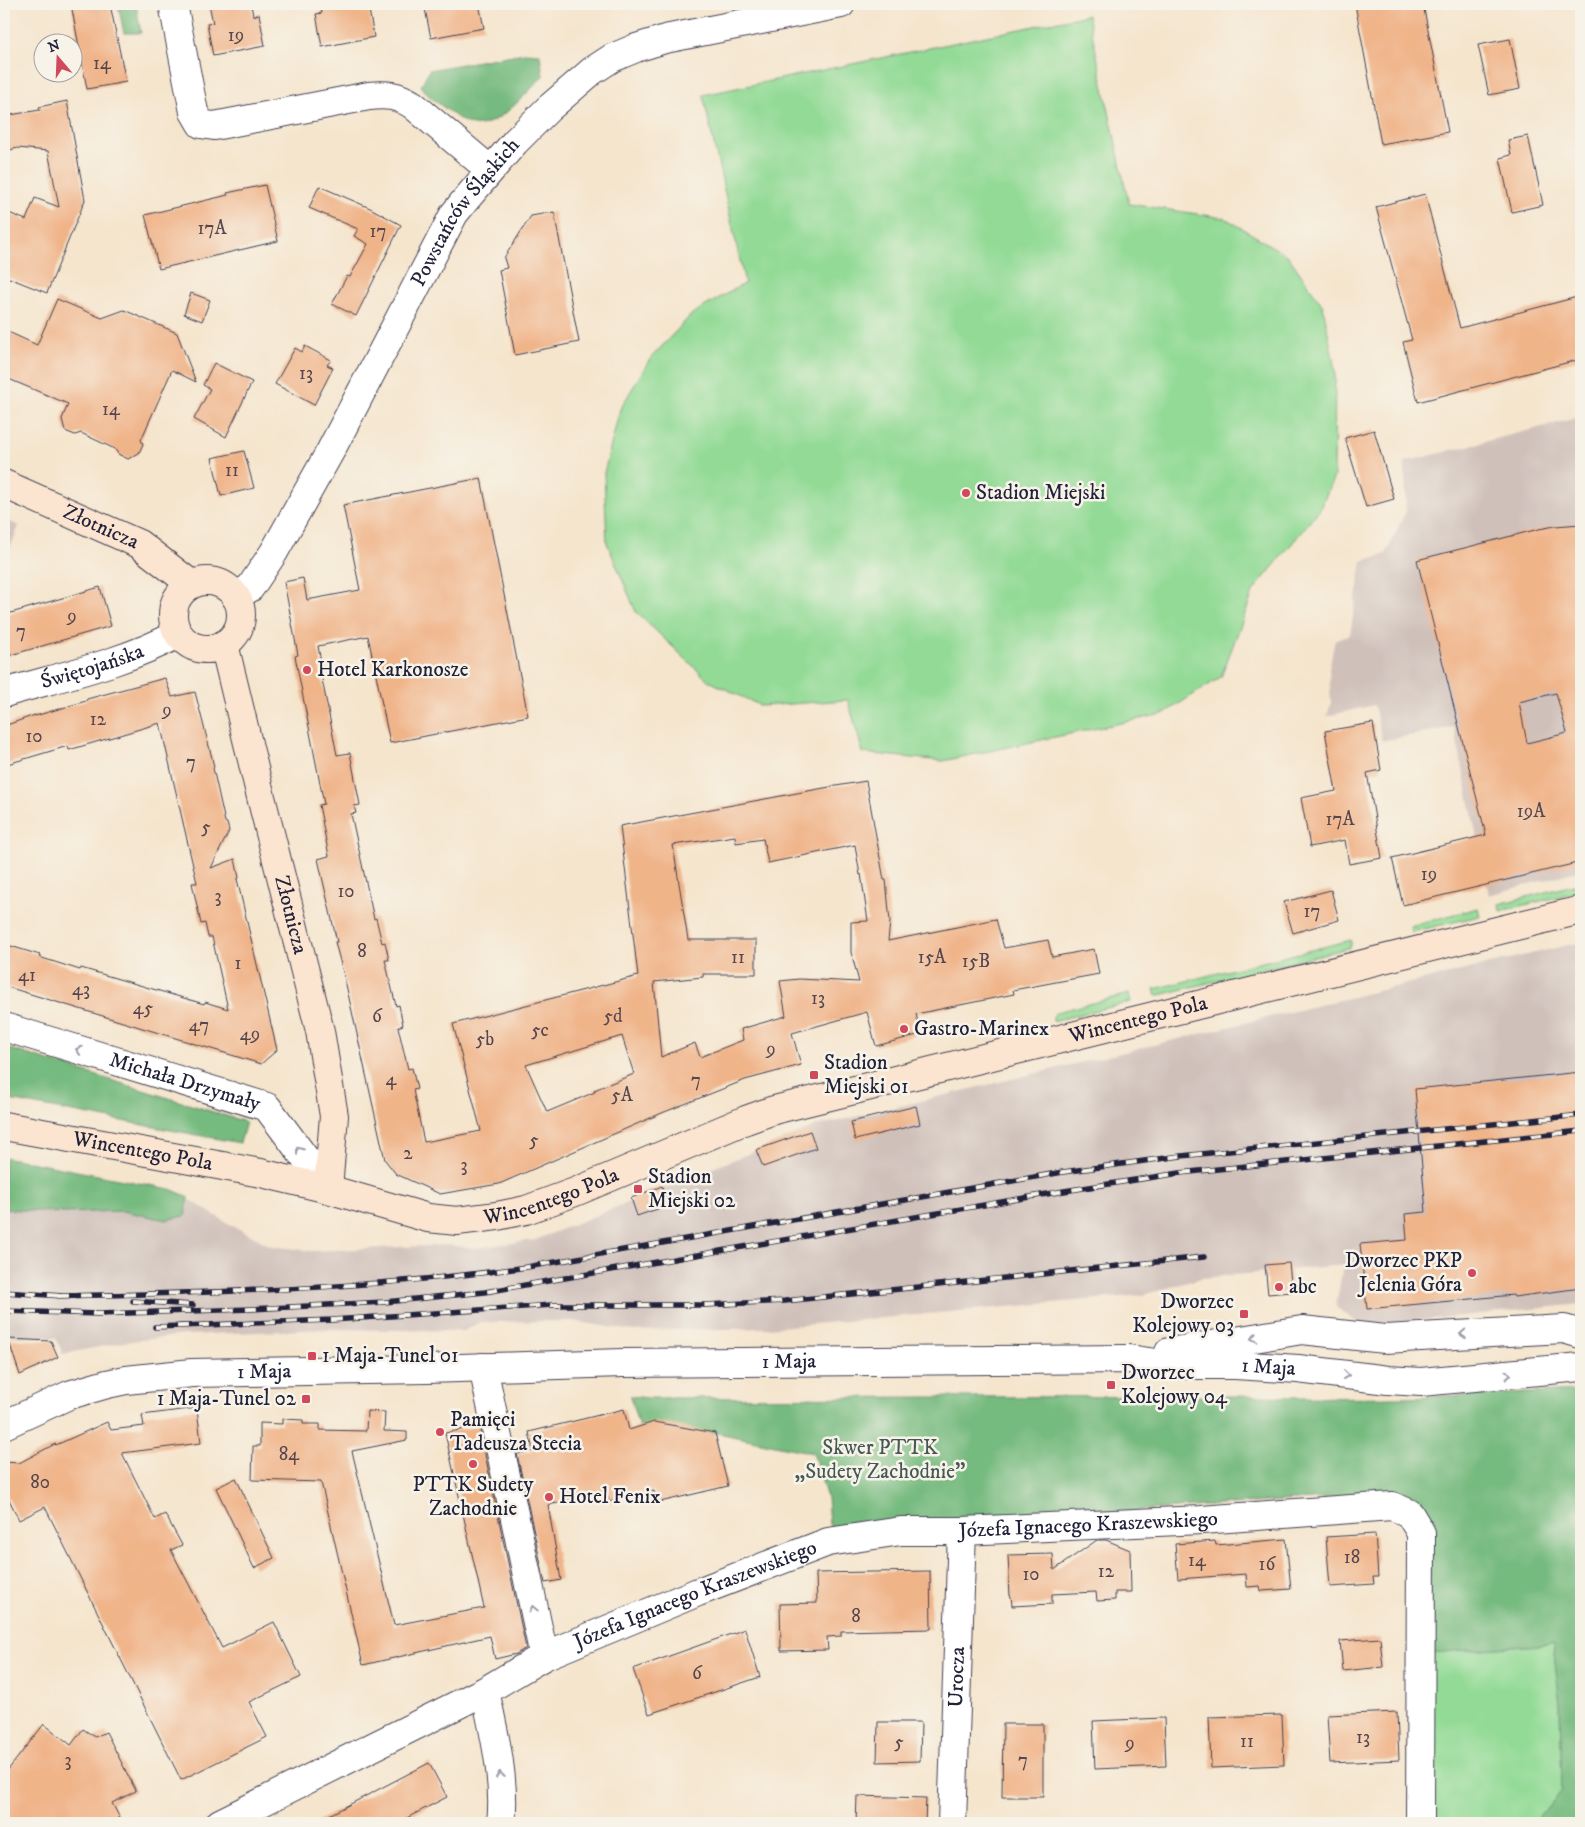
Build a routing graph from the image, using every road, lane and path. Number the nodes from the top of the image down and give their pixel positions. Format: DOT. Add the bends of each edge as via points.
graph roads {
  1 [pos="173,4"];
  2 [pos="841,4"];
  3 [pos="490,170"];
  4 [pos="4,484"];
  5 [pos="191,584"];
  6 [pos="235,596"];
  7 [pos="178,634"];
  8 [pos="224,644"];
  9 [pos="4,693"];
  10 [pos="1581,910"];
  11 [pos="4,1027"];
  12 [pos="4,1126"];
  13 [pos="328,1189"];
  14 [pos="1581,1334"];
  15 [pos="1129,1359"];
  16 [pos="483,1367"];
  17 [pos="1581,1367"];
  18 [pos="4,1425"];
  19 [pos="962,1531"];
  20 [pos="544,1656"];
  21 [pos="485,1691"];
  22 [pos="220,1823"];
  23 [pos="501,1823"];
  24 [pos="952,1823"];
  25 [pos="1420,1823"];
  1 -- 3 [label="street" via="194,112 201,124 214,126 386,94 401,97 413,105"];
  2 -- 3 [label="street, Powstańców Śląskich" via="665,39 612,58 548,109"];
  3 -- 6 [label="street, Powstańców Śląskich" via="454,214 274,552 250,588"];
  4 -- 5 [label="street, Złotnicza" via="139,544"];
  5 -- 6 [label="street" via="203,580 216,581"];
  5 -- 7 [label="street" via="180,593 174,606 172,620"];
  6 -- 8 [label="street" via="240,612 239,628"];
  7 -- 8 [label="street" via="199,649 212,649"];
  7 -- 9 [label="street, Świętojańska" via="138,654"];
  8 -- 13 [label="street, Złotnicza" via="328,1069 334,1116"];
  10 -- 13 [label="street, Wincentego Pola" via="774,1110 526,1210 457,1221 428,1218"];
  13 -- 11 [label="street, Michała Drzymały, one-way" via="267,1107"];
  12 -- 13 [label="street, Wincentego Pola" via="212,1163"];
  14 -- 15 [label="street, one-way" via="1564,1329 1385,1339 1302,1330"];
  15 -- 16 [label="street, 1 Maja"];
  15 -- 17 [label="street, 1 Maja, one-way" via="1169,1366 1235,1365 1421,1382"];
  16 -- 18 [label="street, 1 Maja" via="165,1375 126,1380 69,1395"];
  20 -- 16 [label="street, one-way"];
  19 -- 20 [label="street, Józefa Ignacego Kraszewskiego" via="901,1531 828,1542"];
  19 -- 24 [label="street, Urocza"];
  19 -- 25 [label="street, Józefa Ignacego Kraszewskiego" via="1392,1506 1409,1514 1421,1533"];
  20 -- 21 [label="street, Józefa Ignacego Kraszewskiego"];
  21 -- 22 [label="street, Józefa Ignacego Kraszewskiego"];
  23 -- 21 [label="street, one-way" via="503,1808 496,1740"];
}
